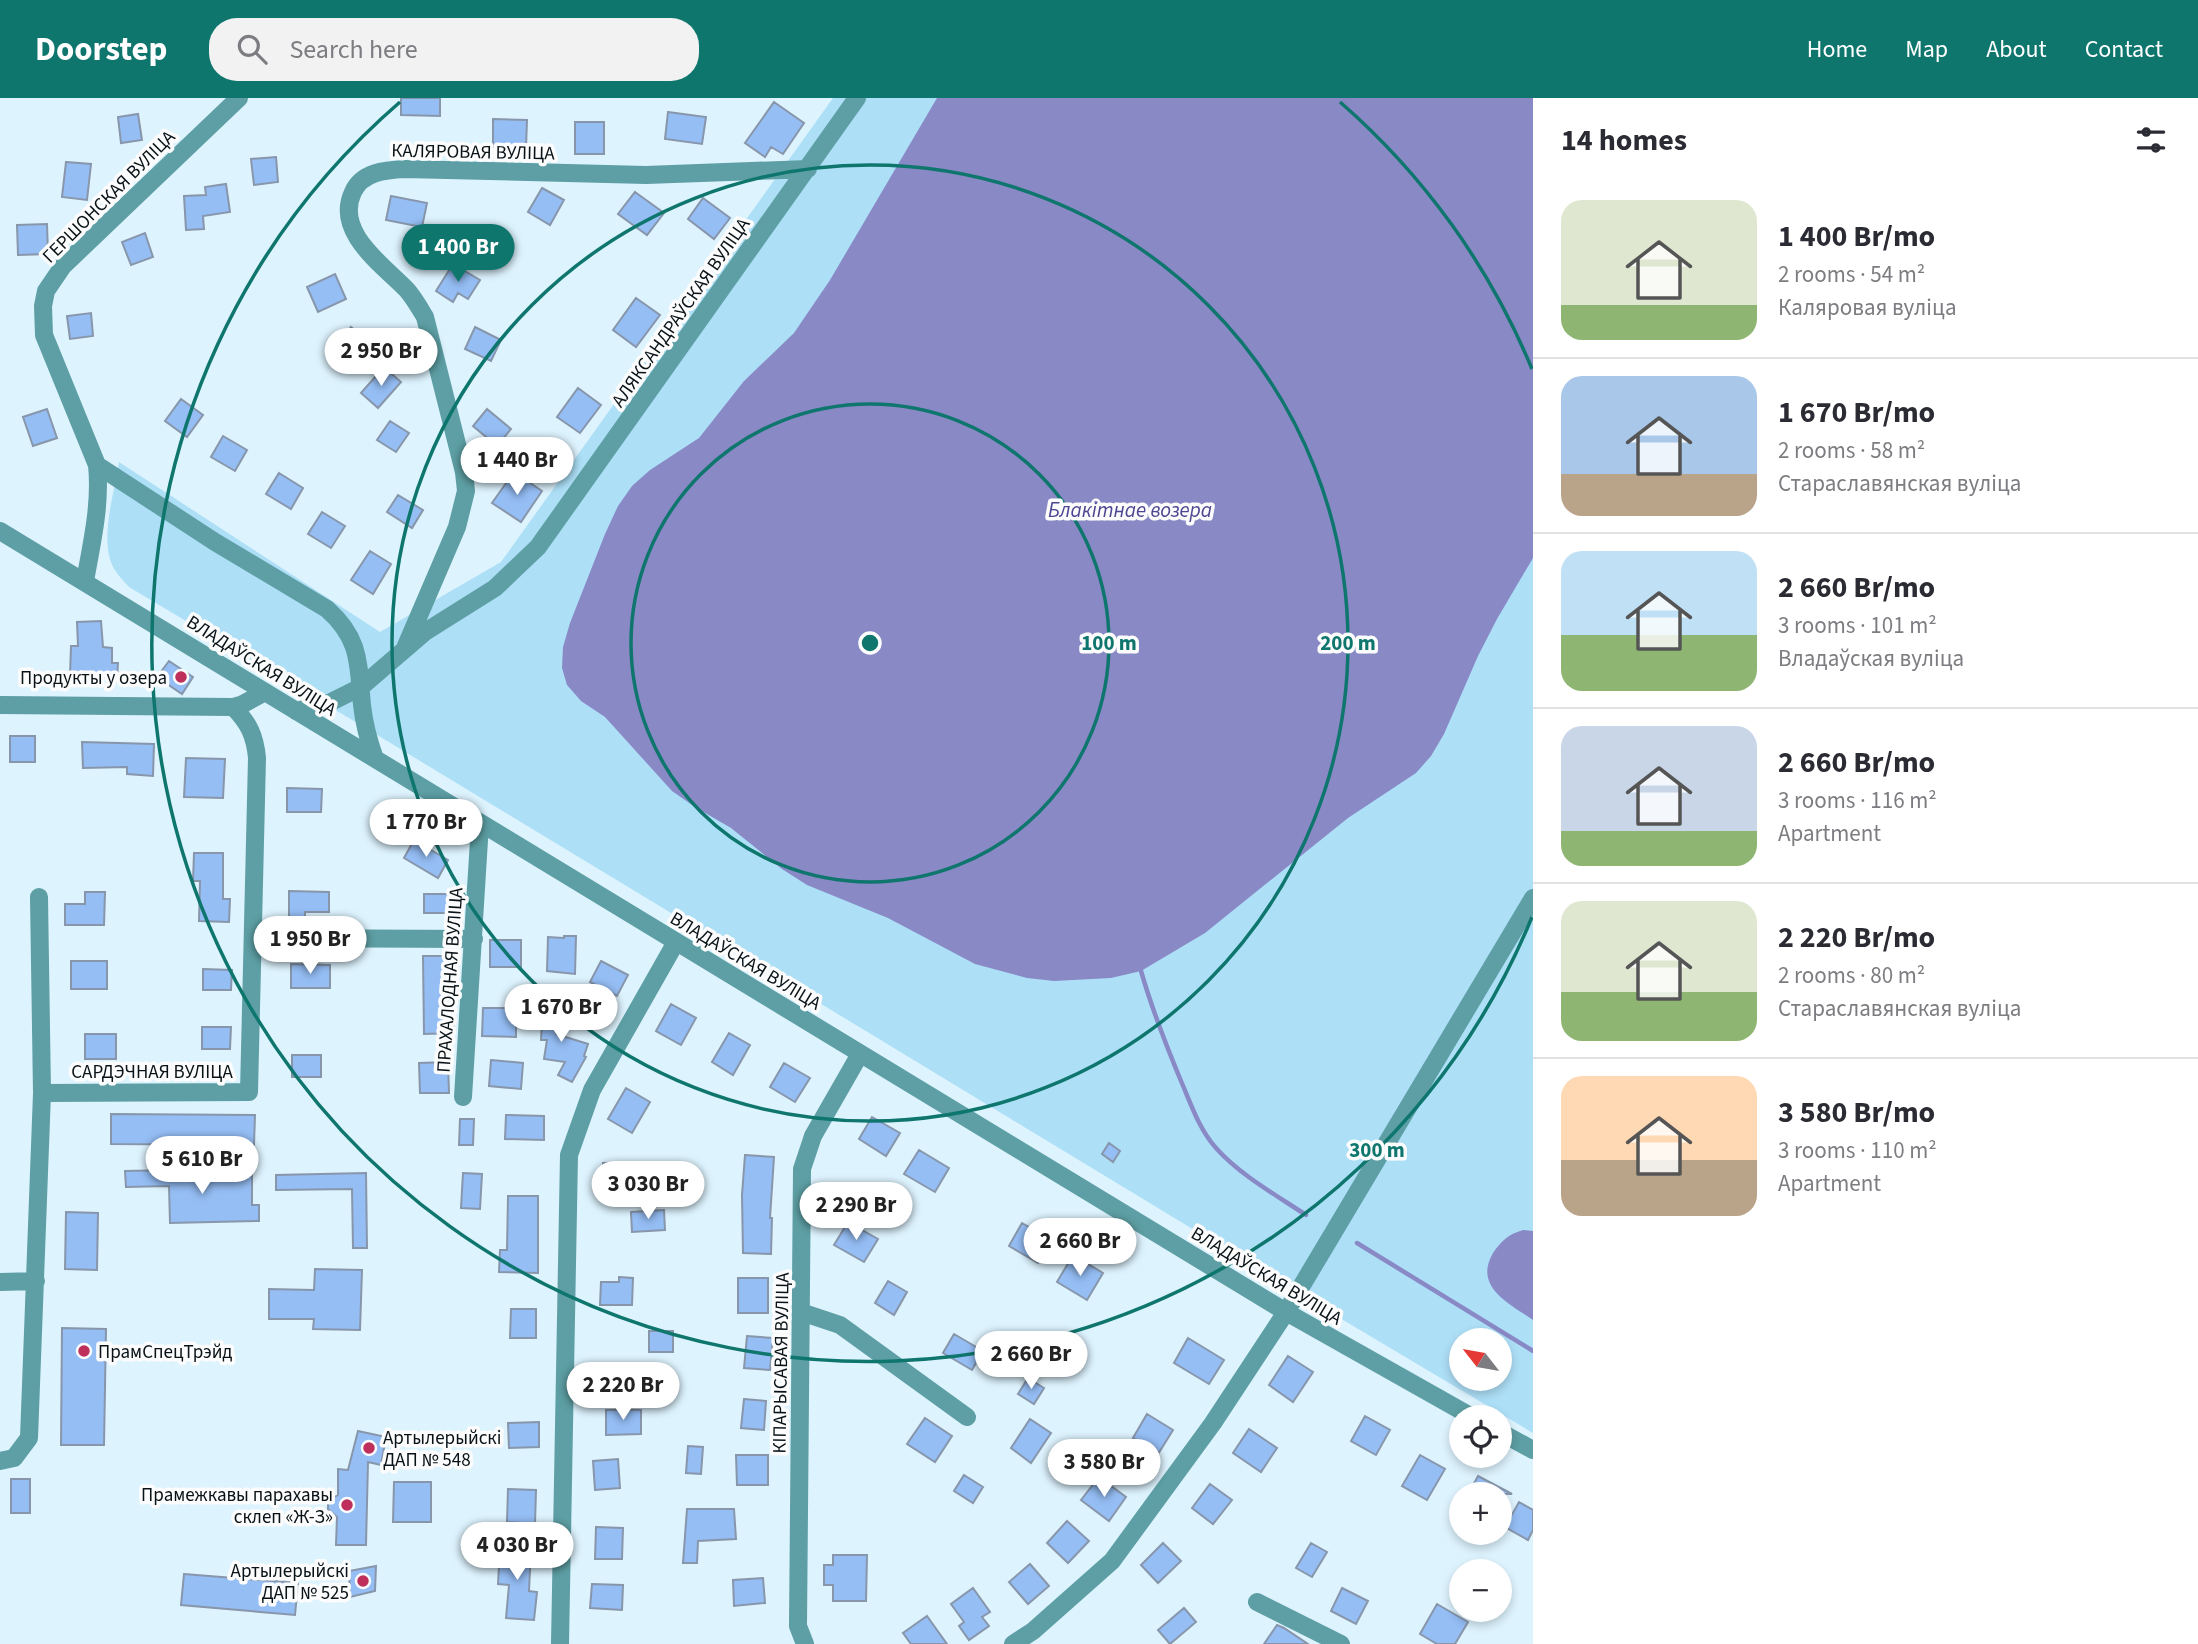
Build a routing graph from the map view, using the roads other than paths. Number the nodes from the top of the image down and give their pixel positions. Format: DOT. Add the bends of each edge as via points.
graph roads {
  1 [pos="239,98"];
  2 [pos="857,98"];
  3 [pos="808,169"];
  4 [pos="97,465"];
  5 [pos="0,531"];
  6 [pos="85,581"];
  7 [pos="405,648"];
  8 [pos="361,687"];
  9 [pos="265,692"];
  10 [pos="0,705"];
  11 [pos="233,707"];
  12 [pos="296,711"];
  13 [pos="375,760"];
  14 [pos="480,824"];
  15 [pos="39,897"];
  16 [pos="1533,898"];
  17 [pos="253,938"];
  18 [pos="474,939"];
  19 [pos="676,942"];
  20 [pos="860,1054"];
  21 [pos="42,1093"];
  22 [pos="463,1097"];
  23 [pos="36,1281"];
  24 [pos="0,1282"];
  25 [pos="801,1311"];
  26 [pos="1286,1312"];
  27 [pos="1452,1405"];
  28 [pos="967,1417"];
  29 [pos="1512,1439"];
  30 [pos="1533,1450"];
  31 [pos="0,1461"];
  32 [pos="1257,1602"];
  33 [pos="1336,1643"];
  34 [pos="560,1644"];
  35 [pos="805,1644"];
  36 [pos="1013,1644"];
  1 -- 4 [label="street, ГЕРШОНСКАЯ ВУЛІЦА" via="63,266 46,292 44,335"];
  2 -- 3 [label="street, АЛЯКСАНДРАЎСКАЯ ВУЛІЦА"];
  3 -- 7 [label="street, АЛЯКСАНДРАЎСКАЯ ВУЛІЦА" via="538,547 495,588"];
  3 -- 7 [label="street, КАЛЯРОВАЯ ВУЛІЦА" via="646,175 405,169 378,172 357,184 349,204 353,227 368,252 407,290 425,317 466,491 457,527"];
  4 -- 6 [label="street, ГЕРШОНСКАЯ ВУЛІЦА" via="98,507"];
  4 -- 8 [label="street" via="339,619 354,643"];
  5 -- 6 [label="street, ВЛАДАЎСКАЯ ВУЛІЦА"];
  6 -- 9 [label="street, ВЛАДАЎСКАЯ ВУЛІЦА"];
  7 -- 8 [label="street, АЛЯКСАНДРАЎСКАЯ ВУЛІЦА"];
  8 -- 12 [label="street, АЛЯКСАНДРАЎСКАЯ ВУЛІЦА" via="329,703"];
  8 -- 13 [label="street" via="364,723"];
  9 -- 11 [label="street"];
  9 -- 12 [label="street, ВЛАДАЎСКАЯ ВУЛІЦА"];
  10 -- 11 [label="street"];
  11 -- 17 [label="street, САРДЭЧНАЯ ВУЛІЦА" via="251,727 256,742"];
  12 -- 13 [label="street, ВЛАДАЎСКАЯ ВУЛІЦА"];
  13 -- 14 [label="street, ВЛАДАЎСКАЯ ВУЛІЦА"];
  14 -- 18 [label="street, ПРАХАЛОДНАЯ ВУЛІЦА"];
  14 -- 19 [label="street, ВЛАДАЎСКАЯ ВУЛІЦА"];
  15 -- 21 [label="street"];
  16 -- 26 [label="street"];
  17 -- 18 [label="street"];
  17 -- 21 [label="street, САРДЭЧНАЯ ВУЛІЦА" via="249,1092"];
  18 -- 22 [label="street, ПРАХАЛОДНАЯ ВУЛІЦА"];
  19 -- 20 [label="street, ВЛАДАЎСКАЯ ВУЛІЦА"];
  19 -- 34 [label="street" via="592,1090 569,1155"];
  20 -- 25 [label="street, КІПАРЫСАВАЯ ВУЛІЦА" via="813,1136 802,1169"];
  20 -- 26 [label="street, ВЛАДАЎСКАЯ ВУЛІЦА"];
  21 -- 23 [label="street"];
  23 -- 24 [label="street"];
  23 -- 31 [label="street" via="29,1438 14,1458"];
  25 -- 28 [label="street" via="840,1325"];
  25 -- 35 [label="street, КІПАРЫСАВАЯ ВУЛІЦА" via="798,1626"];
  26 -- 27 [label="street, ВЛАДАЎСКАЯ ВУЛІЦА"];
  26 -- 36 [label="street" via="1213,1423 1112,1561"];
  29 -- 30 [label="street"];
  32 -- 33 [label="street"];
}
